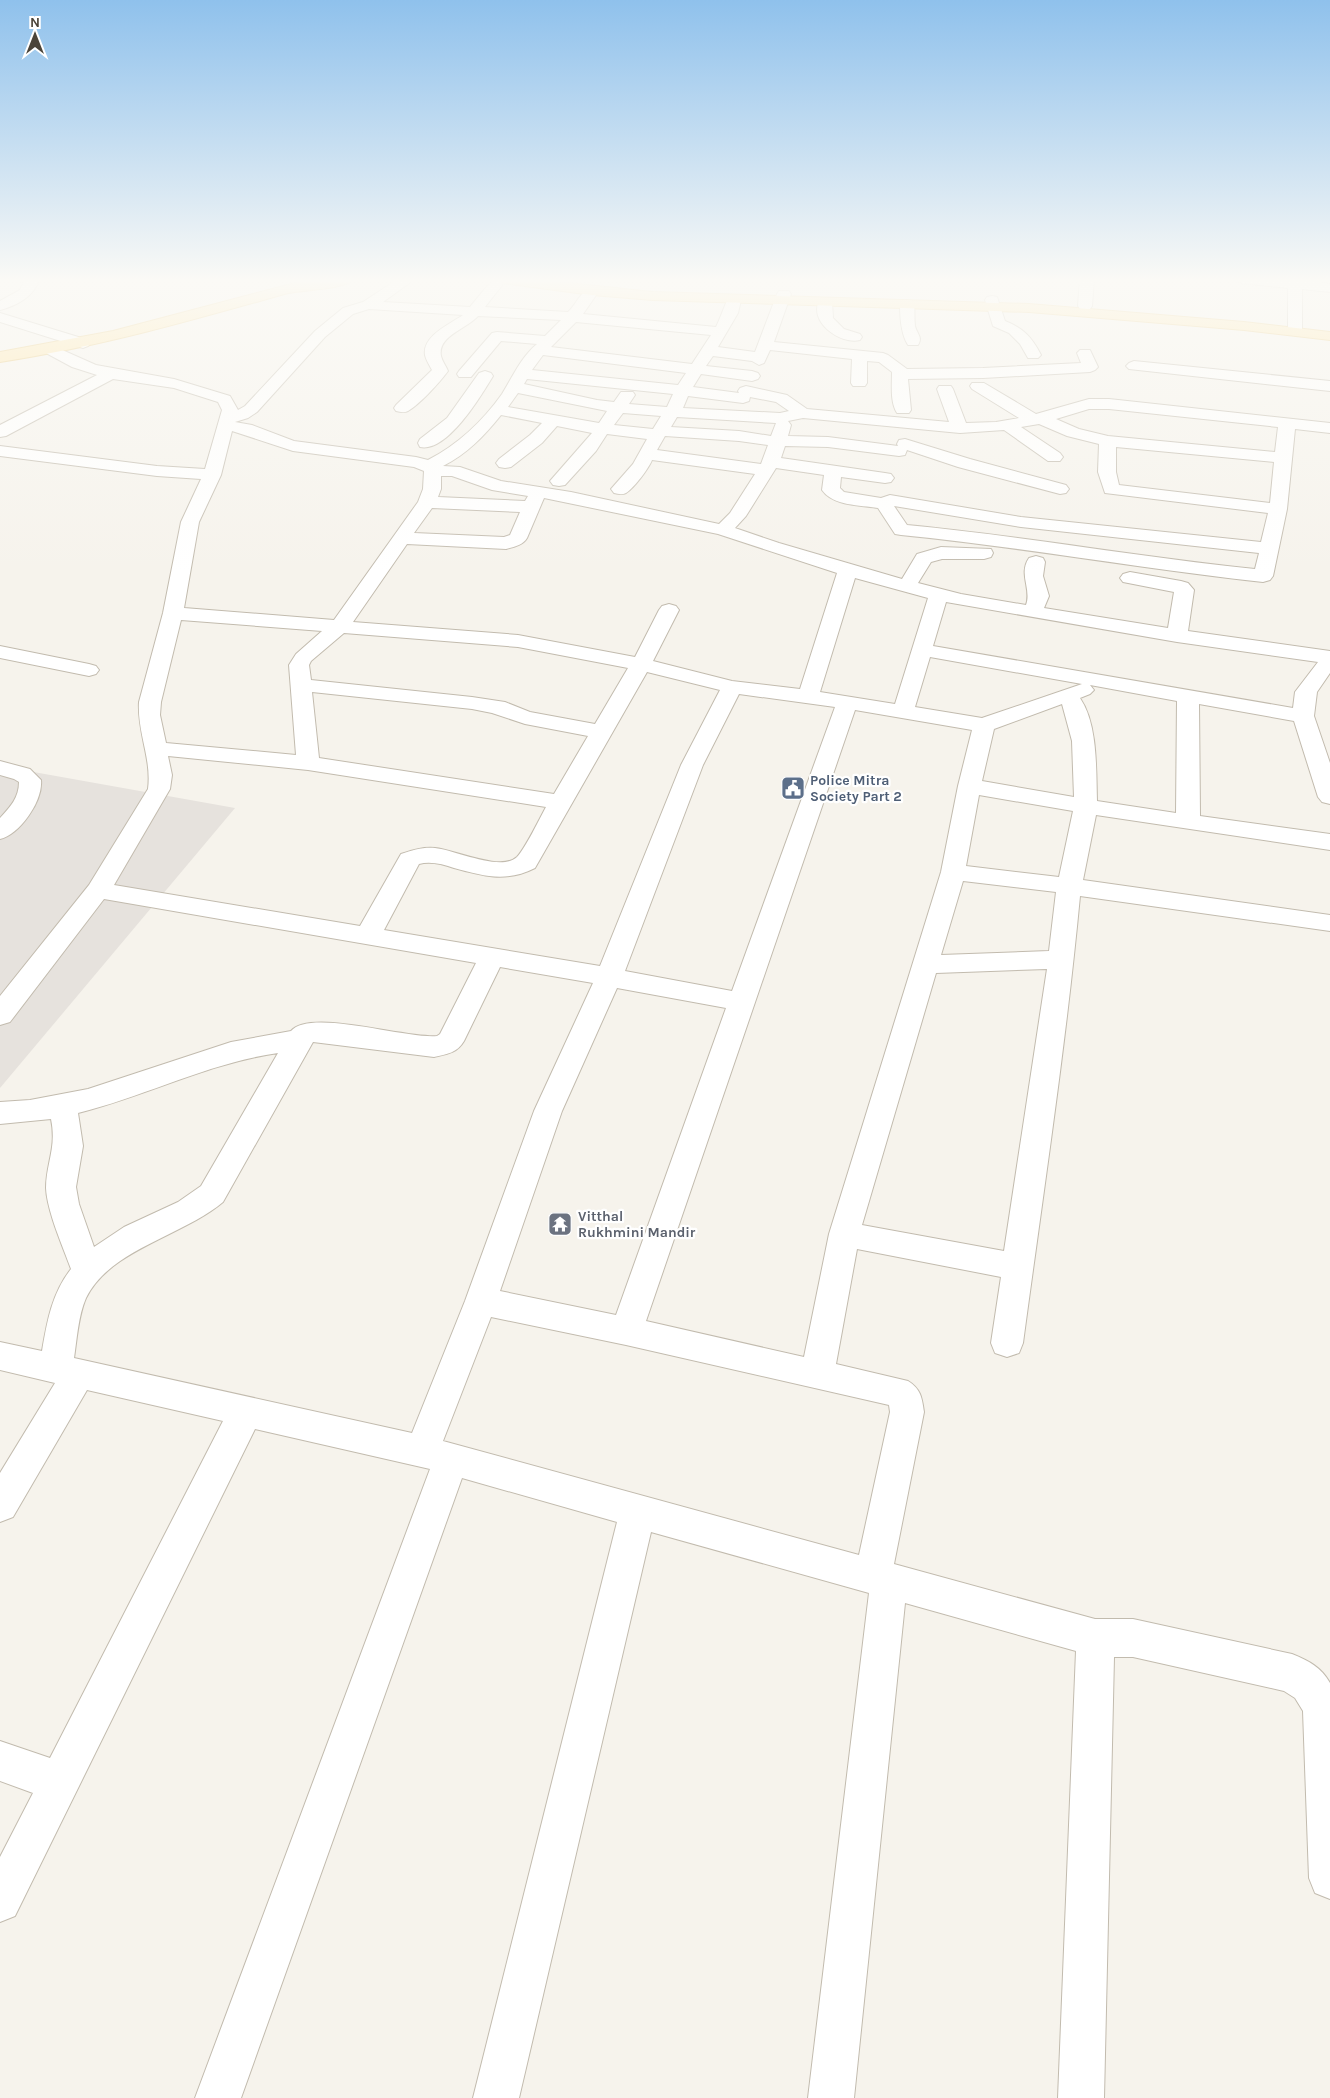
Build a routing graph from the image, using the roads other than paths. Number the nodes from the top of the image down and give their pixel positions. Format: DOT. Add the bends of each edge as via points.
graph roads {
  1 [pos="104,377"];
  2 [pos="131,377"];
  3 [pos="281,377"];
  4 [pos="434,377"];
  5 [pos="484,377"];
  6 [pos="492,377"];
  7 [pos="520,377"];
  8 [pos="639,377"];
  9 [pos="692,377"];
  10 [pos="718,377"];
  11 [pos="751,377"];
  12 [pos="859,377"];
  13 [pos="901,377"];
  14 [pos="1241,377"];
  15 [pos="518,380"];
  16 [pos="859,383"];
  17 [pos="635,384"];
  18 [pos="1079,385"];
  19 [pos="978,386"];
  20 [pos="1330,386"];
  21 [pos="747,388"];
  22 [pos="944,390"];
  23 [pos="682,391"];
  24 [pos="1109,404"];
  25 [pos="402,408"];
  26 [pos="618,408"];
  27 [pos="497,410"];
  28 [pos="903,410"];
  29 [pos="672,412"];
  30 [pos="736,415"];
  31 [pos="794,415"];
  32 [pos="1038,419"];
  33 [pos="554,420"];
  34 [pos="227,422"];
  35 [pos="1287,423"];
  36 [pos="914,424"];
  37 [pos="1007,425"];
  38 [pos="960,428"];
  39 [pos="1330,428"];
  40 [pos="603,429"];
  41 [pos="0,432"];
  42 [pos="659,433"];
  43 [pos="778,441"];
  44 [pos="1108,441"];
  45 [pos="426,443"];
  46 [pos="902,447"];
  47 [pos="0,451"];
  48 [pos="646,454"];
  49 [pos="1054,457"];
  50 [pos="1282,458"];
  51 [pos="505,463"];
  52 [pos="768,466"];
  53 [pos="431,468"];
  54 [pos="832,472"];
  55 [pos="212,475"];
  56 [pos="885,478"];
  57 [pos="559,481"];
  58 [pos="620,488"];
  59 [pos="1060,489"];
  60 [pos="1172,495"];
  61 [pos="534,500"];
  62 [pos="427,502"];
  63 [pos="887,502"];
  64 [pos="1278,509"];
  65 [pos="1172,526"];
  66 [pos="723,530"];
  67 [pos="401,538"];
  68 [pos="1269,548"];
  69 [pos="1036,562"];
  70 [pos="848,569"];
  71 [pos="907,586"];
  72 [pos="939,594"];
  73 [pos="668,610"];
  74 [pos="1033,612"];
  75 [pos="174,613"];
  76 [pos="340,626"];
  77 [pos="1177,636"];
  78 [pos="922,650"];
  79 [pos="0,652"];
  80 [pos="1330,657"];
  81 [pos="1330,662"];
  82 [pos="641,664"];
  83 [pos="89,670"];
  84 [pos="1105,682"];
  85 [pos="301,685"];
  86 [pos="732,687"];
  87 [pos="1067,696"];
  88 [pos="808,697"];
  89 [pos="1188,697"];
  90 [pos="847,702"];
  91 [pos="903,711"];
  92 [pos="1303,716"];
  93 [pos="984,725"];
  94 [pos="601,732"];
  95 [pos="155,749"];
  96 [pos="308,763"];
  97 [pos="0,768"];
  98 [pos="969,786"];
  99 [pos="1329,790"];
  100 [pos="561,802"];
  101 [pos="1086,807"];
  102 [pos="1188,822"];
  103 [pos="0,832"];
  104 [pos="1330,842"];
  105 [pos="953,872"];
  106 [pos="1069,886"];
  107 [pos="98,890"];
  108 [pos="1330,923"];
  109 [pos="368,935"];
  110 [pos="492,958"];
  111 [pos="1061,960"];
  112 [pos="925,964"];
  113 [pos="609,977"];
  114 [pos="742,1002"];
  115 [pos="0,1015"];
  116 [pos="299,1040"];
  117 [pos="62,1106"];
  118 [pos="0,1113"];
  119 [pos="844,1234"];
  120 [pos="1018,1268"];
  121 [pos="88,1273"];
  122 [pos="481,1301"];
  123 [pos="626,1331"];
  124 [pos="1007,1343"];
  125 [pos="0,1356"];
  126 [pos="68,1371"];
  127 [pos="817,1375"];
  128 [pos="246,1411"];
  129 [pos="436,1455"];
  130 [pos="0,1505"];
  131 [pos="638,1511"];
  132 [pos="881,1579"];
  133 [pos="1095,1638"];
  134 [pos="0,1761"];
  135 [pos="60,1782"];
  136 [pos="1330,1878"];
  137 [pos="0,1901"];
  138 [pos="218,2098"];
  139 [pos="496,2098"];
  140 [pos="831,2098"];
  141 [pos="1081,2098"];
  1 -- 41 [label="street"];
  2 -- 34 [label="street" via="161,381 224,399 230,410"];
  3 -- 34 [label="street" via="251,409"];
  4 -- 25 [label="street"];
  5 -- 45 [label="street" via="456,418"];
  6 -- 15 [label="street"];
  7 -- 15 [label="street"];
  8 -- 17 [label="street"];
  9 -- 23 [label="street"];
  10 -- 21 [label="street"];
  11 -- 21 [label="street"];
  12 -- 16 [label="street"];
  13 -- 28 [label="street"];
  14 -- 20 [label="street"];
  15 -- 17 [label="street"];
  15 -- 26 [label="street"];
  15 -- 27 [label="street"];
  17 -- 23 [label="street"];
  17 -- 26 [label="street"];
  18 -- 24 [label="street"];
  19 -- 32 [label="street"];
  21 -- 23 [label="street"];
  21 -- 30 [label="street"];
  21 -- 31 [label="street" via="781,398"];
  22 -- 38 [label="street"];
  23 -- 29 [label="street"];
  24 -- 32 [label="street" via="1089,404"];
  24 -- 35 [label="street"];
  26 -- 29 [label="street"];
  26 -- 40 [label="street"];
  27 -- 33 [label="street"];
  27 -- 53 [label="street" via="479,432"];
  29 -- 30 [label="street"];
  29 -- 42 [label="street"];
  30 -- 31 [label="street"];
  31 -- 36 [label="street"];
  31 -- 43 [label="street"];
  32 -- 37 [label="street"];
  32 -- 44 [label="street" via="1081,436"];
  33 -- 40 [label="street"];
  33 -- 51 [label="street"];
  34 -- 53 [label="street" via="293,446 416,462"];
  34 -- 55 [label="street"];
  35 -- 39 [label="street"];
  35 -- 50 [label="street"];
  36 -- 38 [label="street"];
  36 -- 46 [label="street" via="909,439"];
  37 -- 38 [label="street"];
  37 -- 49 [label="street"];
  40 -- 42 [label="street"];
  40 -- 57 [label="street"];
  42 -- 43 [label="street"];
  42 -- 48 [label="street"];
  43 -- 46 [label="street"];
  43 -- 52 [label="street"];
  44 -- 50 [label="street"];
  44 -- 60 [label="street" via="1107,472 1111,488"];
  46 -- 56 [label="street" via="891,461"];
  46 -- 59 [label="street"];
  47 -- 55 [label="street" via="157,472"];
  48 -- 52 [label="street"];
  48 -- 58 [label="street" via="641,466"];
  50 -- 64 [label="street"];
  52 -- 54 [label="street"];
  52 -- 66 [label="street" via="737,516"];
  53 -- 61 [label="street" via="454,471"];
  53 -- 62 [label="street" via="432,489"];
  54 -- 56 [label="street"];
  54 -- 63 [label="street" via="831,490 839,496"];
  55 -- 75 [label="street" via="190,522"];
  56 -- 63 [label="street"];
  60 -- 64 [label="street"];
  60 -- 65 [label="street"];
  61 -- 62 [label="street"];
  61 -- 66 [label="street" via="587,500"];
  61 -- 67 [label="street" via="518,538 506,543"];
  62 -- 67 [label="street"];
  63 -- 65 [label="street" via="1021,522"];
  63 -- 68 [label="street" via="901,530 1038,545 1222,572 1263,576"];
  64 -- 68 [label="street"];
  65 -- 68 [label="street"];
  66 -- 70 [label="street"];
  67 -- 76 [label="street"];
  69 -- 71 [label="street" via="984,553 932,555 919,563"];
  69 -- 74 [label="street" via="1033,576 1039,596"];
  69 -- 77 [label="street" via="1181,587 1185,592"];
  70 -- 71 [label="street"];
  70 -- 88 [label="street"];
  71 -- 72 [label="street"];
  72 -- 74 [label="street"];
  72 -- 78 [label="street"];
  73 -- 82 [label="street"];
  74 -- 77 [label="street"];
  75 -- 76 [label="street"];
  75 -- 95 [label="street" via="150,702"];
  76 -- 82 [label="street" via="518,641"];
  76 -- 85 [label="street" via="302,658 298,670"];
  77 -- 80 [label="street"];
  78 -- 84 [label="street"];
  78 -- 91 [label="street"];
  79 -- 83 [label="street"];
  81 -- 92 [label="street" via="1306,692"];
  82 -- 86 [label="street"];
  82 -- 94 [label="street"];
  84 -- 87 [label="street"];
  84 -- 89 [label="street"];
  85 -- 94 [label="street" via="472,702 525,718"];
  85 -- 96 [label="street"];
  86 -- 88 [label="street"];
  86 -- 113 [label="street" via="692,765"];
  87 -- 93 [label="street"];
  87 -- 101 [label="street" via="1075,708 1083,741"];
  88 -- 90 [label="street"];
  89 -- 92 [label="street"];
  89 -- 102 [label="street"];
  90 -- 91 [label="street"];
  90 -- 114 [label="street"];
  91 -- 93 [label="street"];
  92 -- 99 [label="street"];
  93 -- 98 [label="street"];
  94 -- 100 [label="street"];
  95 -- 96 [label="street"];
  95 -- 107 [label="street" via="161,775 159,788"];
  96 -- 100 [label="street"];
  97 -- 103 [label="street" via="22,774 30,780 32,790"];
  98 -- 101 [label="street"];
  98 -- 105 [label="street"];
  100 -- 109 [label="street" via="521,866 498,870 433,855 415,855"];
  101 -- 102 [label="street"];
  101 -- 106 [label="street"];
  102 -- 104 [label="street"];
  105 -- 106 [label="street"];
  105 -- 112 [label="street"];
  106 -- 108 [label="street"];
  106 -- 111 [label="street"];
  107 -- 109 [label="street"];
  107 -- 115 [label="street"];
  109 -- 110 [label="street"];
  110 -- 113 [label="street"];
  110 -- 116 [label="street" via="450,1041 444,1045 434,1047 317,1031 304,1034"];
  111 -- 112 [label="street"];
  111 -- 120 [label="street"];
  112 -- 119 [label="street"];
  113 -- 114 [label="street"];
  113 -- 122 [label="street" via="548,1111"];
  114 -- 123 [label="street"];
  116 -- 117 [label="street" via="230,1053"];
  116 -- 121 [label="street" via="212,1194 191,1209 111,1251"];
  117 -- 118 [label="street"];
  117 -- 121 [label="street" via="68,1146 61,1187"];
  119 -- 120 [label="street"];
  119 -- 127 [label="street"];
  120 -- 124 [label="street"];
  121 -- 126 [label="street" via="72,1294 66,1315"];
  122 -- 123 [label="street"];
  122 -- 129 [label="street"];
  123 -- 127 [label="street"];
  125 -- 126 [label="street"];
  126 -- 128 [label="street"];
  126 -- 130 [label="street"];
  127 -- 132 [label="street" via="896,1392 905,1398 907,1412"];
  128 -- 129 [label="street"];
  128 -- 135 [label="street"];
  129 -- 131 [label="street"];
  129 -- 138 [label="street"];
  131 -- 132 [label="street"];
  131 -- 139 [label="street"];
  132 -- 133 [label="street"];
  132 -- 140 [label="street"];
  133 -- 136 [label="street" via="1133,1638 1292,1673 1309,1684 1322,1707"];
  133 -- 141 [label="street"];
  134 -- 135 [label="street"];
  135 -- 137 [label="street"];
}
